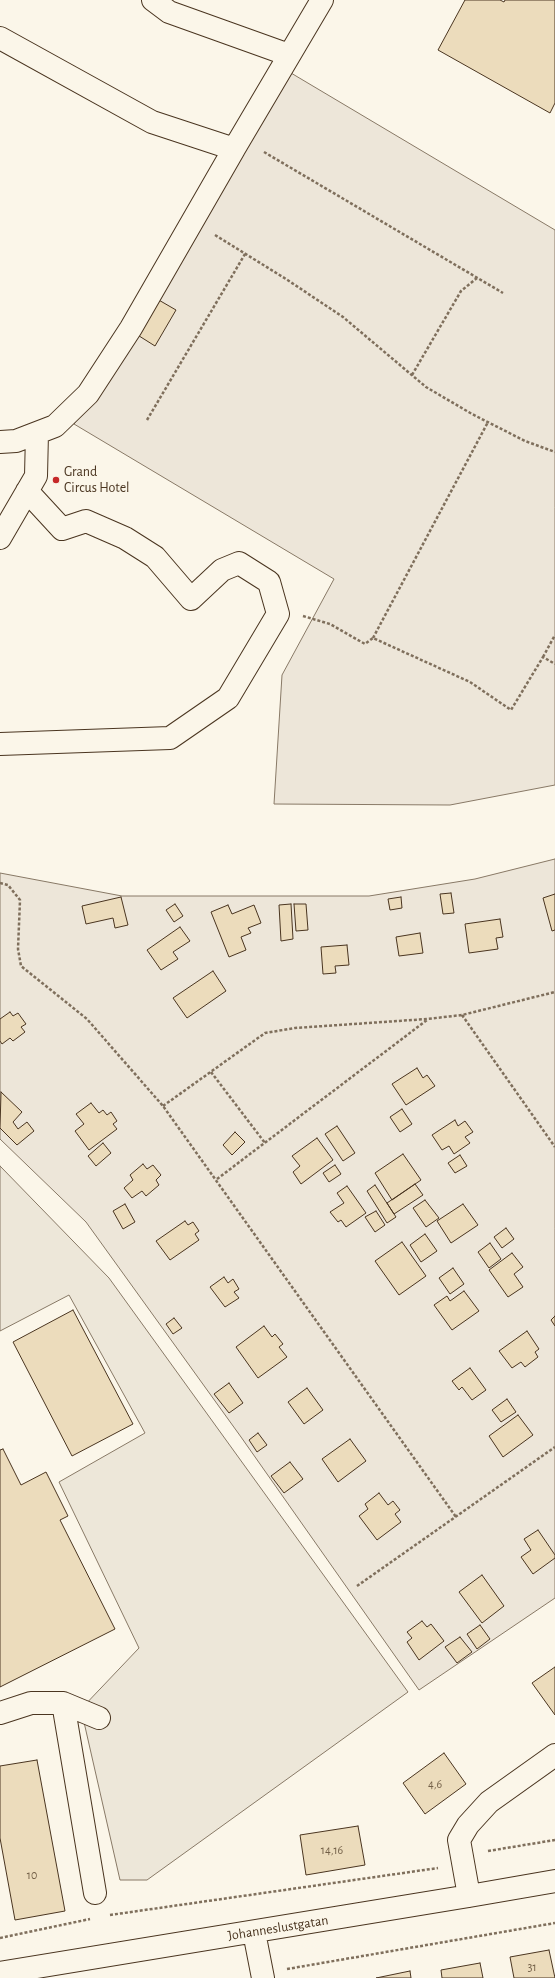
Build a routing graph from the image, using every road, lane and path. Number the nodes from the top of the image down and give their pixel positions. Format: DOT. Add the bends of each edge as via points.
graph roads {
  1 [pos="153,0"];
  2 [pos="322,0"];
  3 [pos="0,38"];
  4 [pos="289,55"];
  5 [pos="237,144"];
  6 [pos="193,222"];
  7 [pos="245,254"];
  8 [pos="477,278"];
  9 [pos="503,293"];
  10 [pos="412,375"];
  11 [pos="147,420"];
  12 [pos="488,422"];
  13 [pos="37,433"];
  14 [pos="0,442"];
  15 [pos="555,452"];
  16 [pos="27,492"];
  17 [pos="0,538"];
  18 [pos="278,614"];
  19 [pos="555,635"];
  20 [pos="373,638"];
  21 [pos="543,657"];
  22 [pos="555,664"];
  23 [pos="0,744"];
  24 [pos="0,883"];
  25 [pos="555,992"];
  26 [pos="462,1015"];
  27 [pos="427,1020"];
  28 [pos="211,1072"];
  29 [pos="163,1106"];
  30 [pos="265,1143"];
  31 [pos="555,1147"];
  32 [pos="217,1179"];
  33 [pos="555,1447"];
  34 [pos="456,1517"];
  35 [pos="357,1586"];
  36 [pos="63,1703"];
  37 [pos="0,1713"];
  38 [pos="99,1718"];
  39 [pos="555,1755"];
  40 [pos="555,1840"];
  41 [pos="463,1860"];
  42 [pos="555,1881"];
  43 [pos="95,1893"];
  44 [pos="469,1896"];
  45 [pos="108,1916"];
  46 [pos="93,1919"];
  47 [pos="555,1923"];
  48 [pos="254,1932"];
  49 [pos="0,1938"];
  50 [pos="46,1971"];
  51 [pos="0,1973"];
  52 [pos="262,1976"];
  1 -- 4 [label="street" via="169,12"];
  2 -- 4 [label="street"];
  3 -- 5 [label="street" via="152,122"];
  4 -- 5 [label="street"];
  5 -- 6 [label="street"];
  5 -- 8 [label="path"];
  6 -- 7 [label="path"];
  6 -- 13 [label="street" via="131,328 88,394 55,426"];
  7 -- 10 [label="path" via="286,278 343,318"];
  7 -- 11 [label="path"];
  8 -- 9 [label="path"];
  8 -- 10 [label="path" via="461,291"];
  10 -- 12 [label="path" via="426,387"];
  12 -- 15 [label="path" via="525,441"];
  12 -- 20 [label="path"];
  13 -- 14 [label="street" via="16,441"];
  13 -- 16 [label="street" via="36,476"];
  16 -- 17 [label="street"];
  16 -- 18 [label="street" via="62,529 86,520 125,538 155,557 191,599 222,570 239,563 269,582"];
  18 -- 20 [label="path" via="309,616 330,624 365,644"];
  18 -- 23 [label="street" via="228,698 170,738"];
  19 -- 21 [label="path"];
  20 -- 21 [label="path" via="470,682 511,710"];
  21 -- 22 [label="path"];
  24 -- 29 [label="path" via="8,885 20,900 18,948 21,966 87,1020"];
  25 -- 26 [label="path"];
  26 -- 27 [label="path"];
  26 -- 31 [label="path"];
  27 -- 28 [label="path" via="295,1028 265,1033"];
  27 -- 30 [label="path"];
  28 -- 29 [label="path"];
  28 -- 30 [label="path"];
  29 -- 32 [label="path"];
  30 -- 32 [label="path"];
  32 -- 34 [label="path"];
  33 -- 34 [label="path"];
  34 -- 35 [label="path"];
  36 -- 37 [label="street" via="31,1703"];
  36 -- 38 [label="street"];
  36 -- 43 [label="street"];
  39 -- 41 [label="street" via="490,1802 468,1825 459,1840"];
  40 -- 41 [label="path"];
  41 -- 44 [label="street"];
  41 -- 45 [label="path"];
  42 -- 44 [label="street, Johanneslustgatan"];
  44 -- 48 [label="street, Johanneslustgatan"];
  46 -- 49 [label="path"];
  47 -- 52 [label="path"];
  48 -- 50 [label="street, Johanneslustgatan"];
  48 -- 52 [label="street"];
  50 -- 51 [label="street, Johanneslustgatan"];
}
